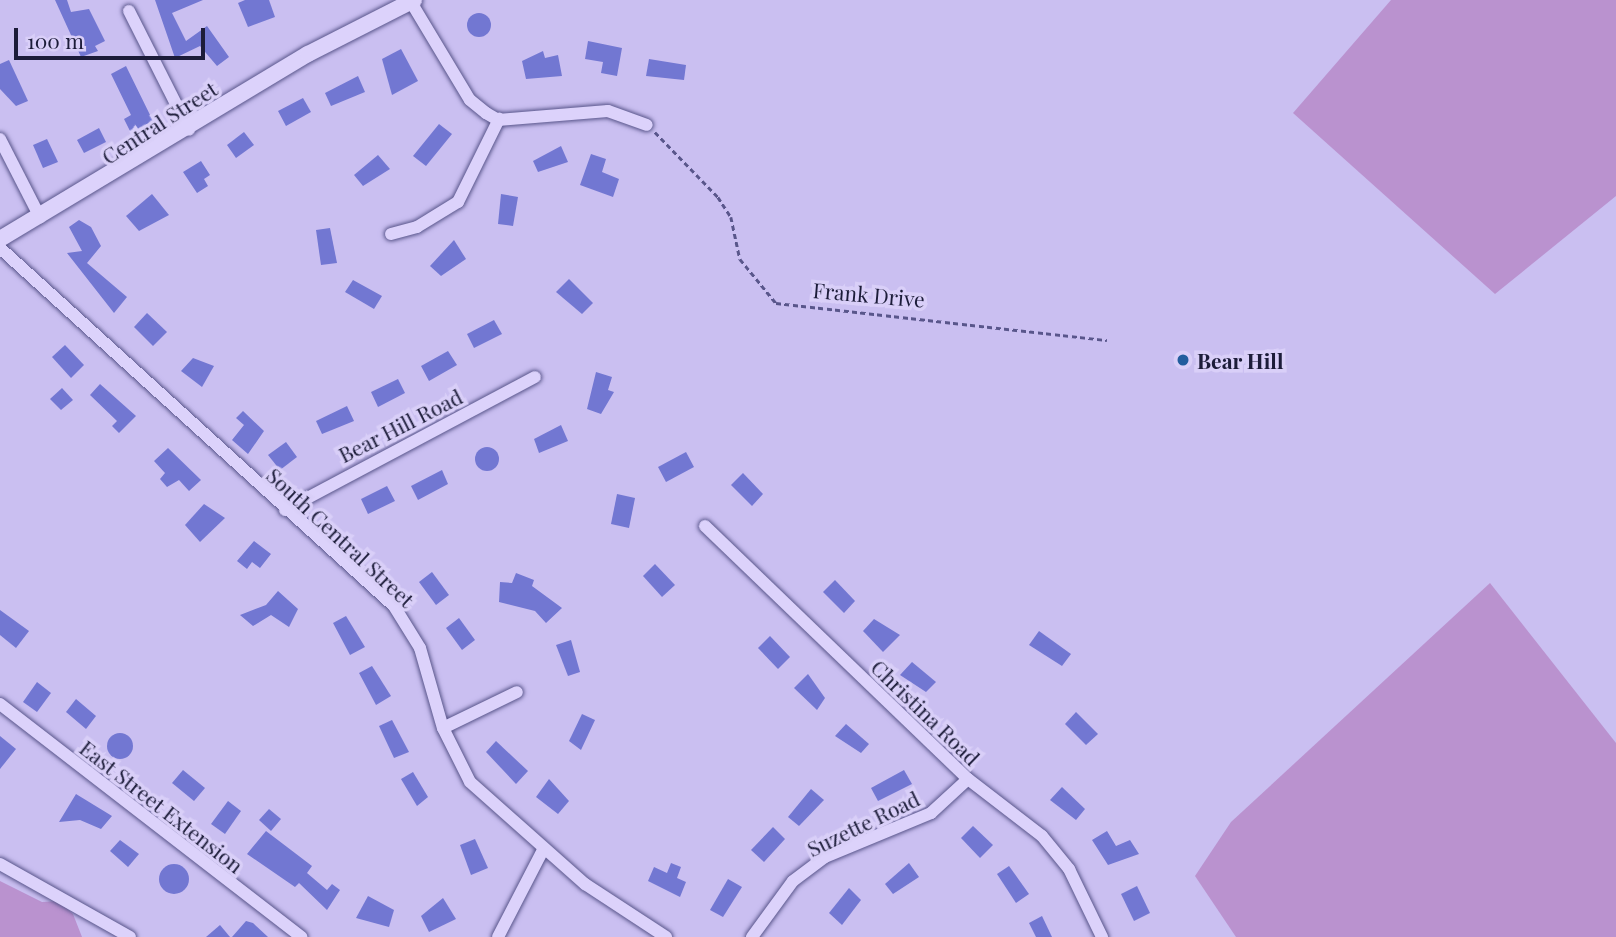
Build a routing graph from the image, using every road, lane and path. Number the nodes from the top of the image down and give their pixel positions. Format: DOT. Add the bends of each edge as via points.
graph roads {
  1 [pos="413,1"];
  2 [pos="129,11"];
  3 [pos="499,119"];
  4 [pos="647,125"];
  5 [pos="189,130"];
  6 [pos="0,139"];
  7 [pos="40,218"];
  8 [pos="391,234"];
  9 [pos="0,239"];
  10 [pos="0,248"];
  11 [pos="1107,340"];
  12 [pos="535,377"];
  13 [pos="285,510"];
  14 [pos="705,526"];
  15 [pos="517,692"];
  16 [pos="0,704"];
  17 [pos="443,728"];
  18 [pos="968,779"];
  19 [pos="542,850"];
  20 [pos="0,864"];
  21 [pos="130,937"];
  22 [pos="301,937"];
  23 [pos="498,937"];
  24 [pos="666,937"];
  25 [pos="752,937"];
  26 [pos="1102,937"];
  1 -- 3 [label="street" via="470,100"];
  1 -- 5 [label="street, Central Street" via="308,54"];
  2 -- 5 [label="street"];
  3 -- 4 [label="street" via="576,108 608,111"];
  3 -- 8 [label="street" via="458,202 416,227"];
  4 -- 11 [label="path, Frank Drive" via="718,197 731,216 740,259 776,303"];
  5 -- 7 [label="street, Central Street"];
  6 -- 7 [label="street"];
  7 -- 9 [label="street, Central Street"];
  10 -- 13 [label="street, South Central Street"];
  12 -- 13 [label="street, Bear Hill Road"];
  13 -- 17 [label="street, South Central Street" via="394,606 420,648"];
  14 -- 18 [label="street, Christina Road"];
  15 -- 17 [label="street"];
  16 -- 22 [label="street, East Street Extension"];
  17 -- 19 [label="street, South Central Street" via="470,782"];
  18 -- 25 [label="street, Suzette Road" via="931,813 814,865 780,897"];
  18 -- 26 [label="street, Christina Road" via="1042,836 1069,869"];
  19 -- 23 [label="street"];
  19 -- 24 [label="street, South Central Street" via="621,911"];
  20 -- 21 [label="street"];
}
